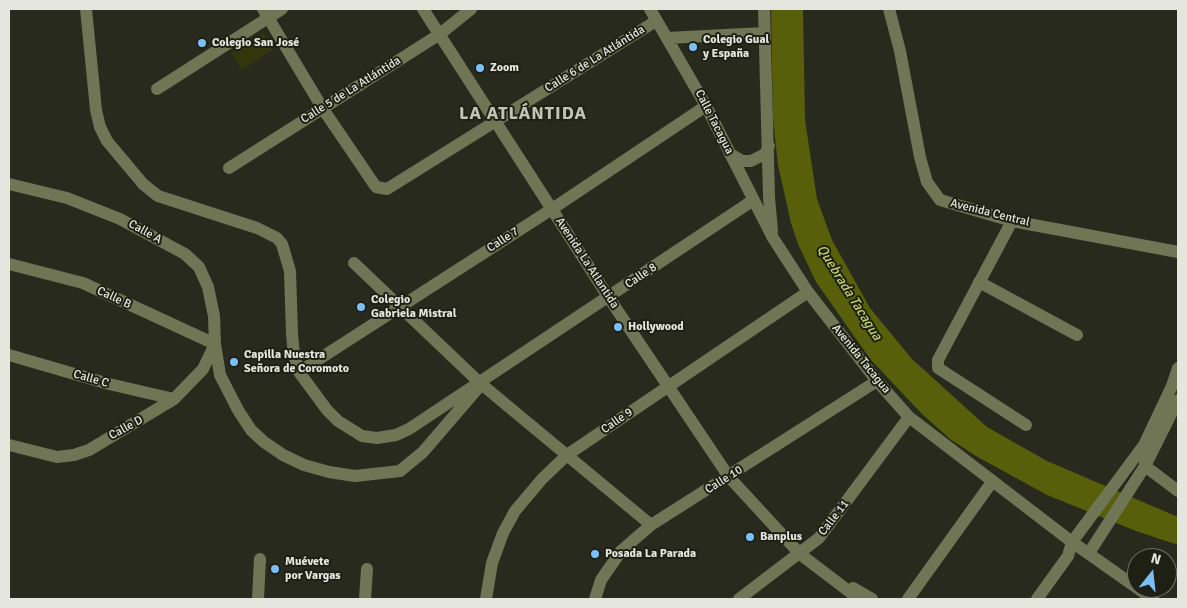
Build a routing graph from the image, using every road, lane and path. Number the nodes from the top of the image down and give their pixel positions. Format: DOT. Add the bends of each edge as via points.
graph roads {
  1 [pos="86,9"];
  2 [pos="282,9"];
  3 [pos="423,9"];
  4 [pos="471,9"];
  5 [pos="650,9"];
  6 [pos="764,9"];
  7 [pos="889,9"];
  8 [pos="266,13"];
  9 [pos="656,21"];
  10 [pos="764,33"];
  11 [pos="440,34"];
  12 [pos="667,38"];
  13 [pos="157,89"];
  14 [pos="706,106"];
  15 [pos="323,109"];
  16 [pos="495,120"];
  17 [pos="768,146"];
  18 [pos="730,154"];
  19 [pos="229,168"];
  20 [pos="9,184"];
  21 [pos="752,201"];
  22 [pos="552,209"];
  23 [pos="1012,221"];
  24 [pos="773,238"];
  25 [pos="1178,252"];
  26 [pos="354,263"];
  27 [pos="9,264"];
  28 [pos="979,282"];
  29 [pos="808,292"];
  30 [pos="608,298"];
  31 [pos="398,307"];
  32 [pos="1077,335"];
  33 [pos="215,344"];
  34 [pos="9,354"];
  35 [pos="1178,368"];
  36 [pos="299,372"];
  37 [pos="877,381"];
  38 [pos="480,384"];
  39 [pos="667,386"];
  40 [pos="174,399"];
  41 [pos="1178,400"];
  42 [pos="910,417"];
  43 [pos="1026,425"];
  44 [pos="9,445"];
  45 [pos="1144,445"];
  46 [pos="567,455"];
  47 [pos="1146,466"];
  48 [pos="729,477"];
  49 [pos="1121,477"];
  50 [pos="992,482"];
  51 [pos="1133,486"];
  52 [pos="1178,491"];
  53 [pos="651,525"];
  54 [pos="1072,542"];
  55 [pos="1089,553"];
  56 [pos="800,554"];
  57 [pos="260,560"];
  58 [pos="367,569"];
  59 [pos="824,574"];
  60 [pos="258,599"];
  61 [pos="365,599"];
  62 [pos="486,599"];
  63 [pos="595,599"];
  64 [pos="739,599"];
  65 [pos="846,599"];
  66 [pos="859,599"];
  67 [pos="872,599"];
  68 [pos="908,599"];
  69 [pos="1037,599"];
  70 [pos="1153,599"];
  1 -- 36 [label="street" via="96,110 103,134 118,156 158,196 268,232 282,244 290,271 292,334"];
  2 -- 8 [label="street"];
  3 -- 11 [label="street, Avenida La Atlantida"];
  4 -- 11 [label="street, Calle 5 de La Atlántida"];
  5 -- 9 [label="street, Calle Tacagua"];
  6 -- 10 [label="street, Avenida Tacagua"];
  7 -- 23 [label="street, Avenida Central" via="927,182 940,200"];
  8 -- 13 [label="street"];
  8 -- 15 [label="street"];
  9 -- 12 [label="street, Calle Tacagua"];
  9 -- 16 [label="street, Calle 6 de La Atlántida"];
  10 -- 12 [label="street"];
  10 -- 17 [label="street, Avenida Tacagua"];
  11 -- 15 [label="street, Calle 5 de La Atlántida"];
  11 -- 16 [label="street, Avenida La Atlantida"];
  12 -- 14 [label="street, Calle Tacagua"];
  14 -- 18 [label="street, Calle Tacagua"];
  14 -- 22 [label="street, Calle 7"];
  15 -- 16 [label="street, Calle 6 de La Atlántida" via="376,186 387,190"];
  15 -- 19 [label="street, Calle 5 de La Atlántida"];
  16 -- 22 [label="street, Avenida La Atlantida"];
  17 -- 18 [label="street" via="765,154 751,161 742,161"];
  17 -- 24 [label="street, Avenida Tacagua"];
  18 -- 21 [label="street, Calle Tacagua"];
  20 -- 33 [label="street, Calle A" via="67,198 120,219 185,254 199,267 208,287"];
  21 -- 24 [label="street, Calle Tacagua"];
  21 -- 30 [label="street, Calle 8"];
  22 -- 30 [label="street, Avenida La Atlantida"];
  22 -- 31 [label="street, Calle 7"];
  23 -- 25 [label="street, Avenida Central"];
  23 -- 28 [label="street"];
  24 -- 29 [label="street, Avenida Tacagua"];
  26 -- 31 [label="street"];
  27 -- 33 [label="street, Calle B" via="83,283"];
  28 -- 32 [label="street"];
  28 -- 43 [label="street" via="938,360 938,368"];
  29 -- 37 [label="street, Avenida Tacagua"];
  29 -- 39 [label="street, Calle 9"];
  30 -- 38 [label="street, Calle 8"];
  30 -- 39 [label="street, Avenida La Atlantida"];
  31 -- 36 [label="street, Calle 7"];
  31 -- 38 [label="street"];
  33 -- 38 [label="street, Calle A" via="220,375 251,430 283,455 304,465 355,476 400,471 410,465"];
  33 -- 40 [label="street, Calle D" via="203,370"];
  34 -- 40 [label="street, Calle C" via="109,384"];
  35 -- 45 [label="street"];
  36 -- 38 [label="street" via="338,421 362,436 378,438 408,430"];
  37 -- 42 [label="street, Avenida Tacagua"];
  37 -- 48 [label="street, Calle 10"];
  38 -- 46 [label="street"];
  39 -- 46 [label="street, Calle 9"];
  39 -- 48 [label="street, Avenida La Atlantida"];
  40 -- 44 [label="street, Calle D" via="74,455 57,457"];
  41 -- 47 [label="street"];
  42 -- 50 [label="street, Avenida Tacagua"];
  42 -- 56 [label="street, Calle 11" via="819,538"];
  45 -- 47 [label="street"];
  45 -- 49 [label="street"];
  46 -- 53 [label="street"];
  46 -- 62 [label="street, Calle 9" via="515,511 492,563"];
  47 -- 51 [label="street"];
  47 -- 52 [label="street"];
  48 -- 53 [label="street, Calle 10"];
  48 -- 56 [label="street, Avenida La Atlantida"];
  49 -- 51 [label="street"];
  49 -- 54 [label="street"];
  50 -- 54 [label="street, Avenida Tacagua"];
  50 -- 68 [label="street"];
  51 -- 55 [label="street"];
  53 -- 63 [label="street, Calle 10" via="621,551 601,580"];
  54 -- 55 [label="street, Avenida Tacagua"];
  54 -- 69 [label="street" via="1068,556"];
  55 -- 70 [label="street, Avenida Tacagua"];
  56 -- 59 [label="street, Avenida La Atlantida"];
  56 -- 64 [label="street, Calle 11"];
  57 -- 60 [label="street"];
  58 -- 61 [label="street"];
  59 -- 65 [label="street"];
  59 -- 66 [label="street"];
  59 -- 67 [label="street"];
}
